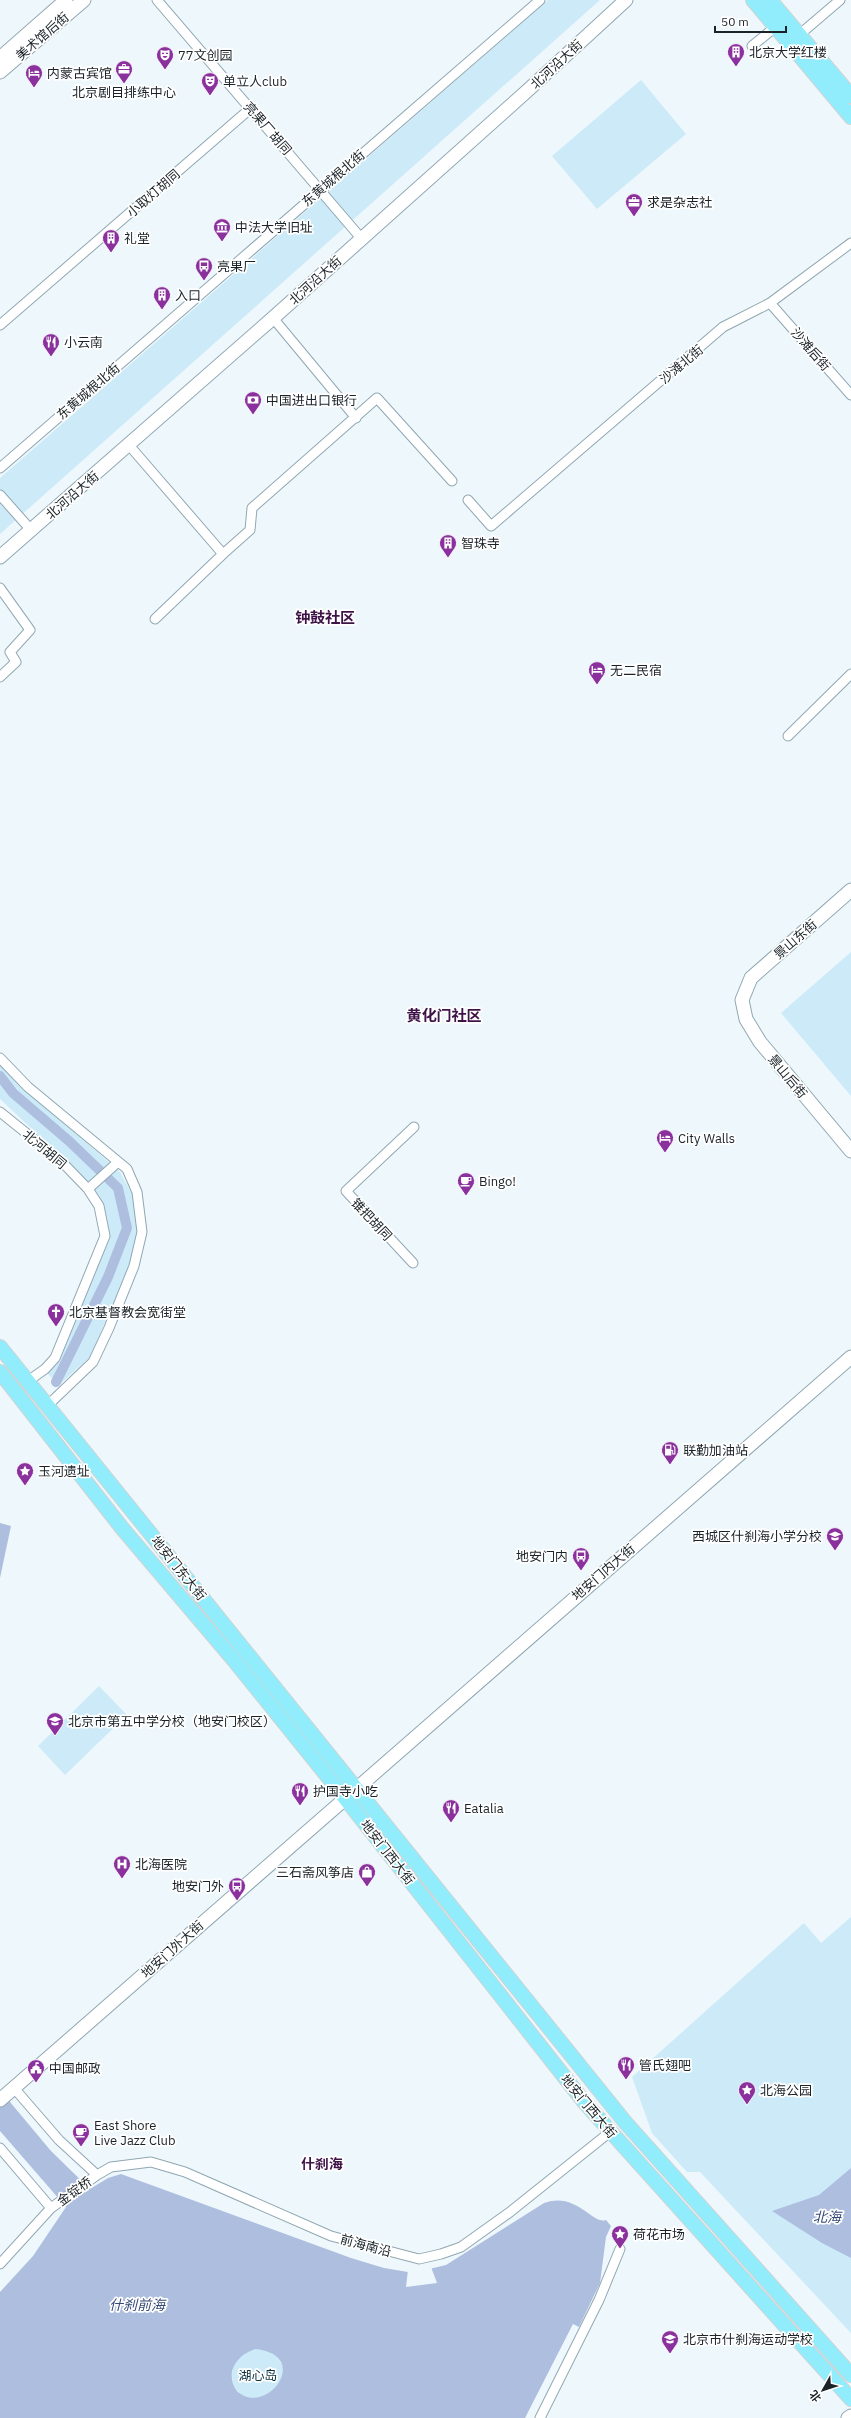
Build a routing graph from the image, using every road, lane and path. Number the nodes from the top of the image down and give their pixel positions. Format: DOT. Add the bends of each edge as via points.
graph roads {
  1 [pos="66,0"];
  2 [pos="84,0"];
  3 [pos="157,0"];
  4 [pos="540,0"];
  5 [pos="626,0"];
  6 [pos="753,0"];
  7 [pos="770,0"];
  8 [pos="840,0"];
  9 [pos="780,23"];
  10 [pos="799,35"];
  11 [pos="752,46"];
  12 [pos="0,58"];
  13 [pos="0,72"];
  14 [pos="851,96"];
  15 [pos="251,108"];
  16 [pos="851,117"];
  17 [pos="321,189"];
  18 [pos="361,238"];
  19 [pos="851,243"];
  20 [pos="770,303"];
  21 [pos="273,318"];
  22 [pos="0,325"];
  23 [pos="851,395"];
  24 [pos="356,418"];
  25 [pos="128,444"];
  26 [pos="0,468"];
  27 [pos="452,481"];
  28 [pos="0,495"];
  29 [pos="468,500"];
  30 [pos="31,530"];
  31 [pos="222,554"];
  32 [pos="0,557"];
  33 [pos="0,588"];
  34 [pos="155,619"];
  35 [pos="851,674"];
  36 [pos="0,677"];
  37 [pos="788,736"];
  38 [pos="851,890"];
  39 [pos="744,993"];
  40 [pos="0,1058"];
  41 [pos="0,1112"];
  42 [pos="414,1127"];
  43 [pos="851,1151"];
  44 [pos="118,1162"];
  45 [pos="88,1189"];
  46 [pos="413,1263"];
  47 [pos="0,1347"];
  48 [pos="851,1358"];
  49 [pos="0,1372"];
  50 [pos="28,1382"];
  51 [pos="47,1406"];
  52 [pos="358,1789"];
  53 [pos="345,1798"];
  54 [pos="14,2088"];
  55 [pos="0,2100"];
  56 [pos="610,2132"];
  57 [pos="0,2148"];
  58 [pos="97,2175"];
  59 [pos="51,2208"];
  60 [pos="620,2249"];
  61 [pos="0,2264"];
  62 [pos="851,2375"];
  63 [pos="851,2399"];
  64 [pos="851,2416"];
  65 [pos="540,2418"];
  66 [pos="848,2418"];
  1 -- 12 [label="main road, 美术馆后街"];
  2 -- 13 [label="main road, 美术馆后街"];
  3 -- 15 [label="street, 亮果厂胡同"];
  4 -- 17 [label="street, 东黄城根北街"];
  5 -- 18 [label="main road, 北河沿大街"];
  6 -- 9 [label="main road"];
  7 -- 9 [label="main road"];
  8 -- 10 [label="street"];
  9 -- 10 [label="main road"];
  9 -- 11 [label="street"];
  9 -- 16 [label="main road"];
  10 -- 14 [label="main road"];
  15 -- 17 [label="street, 亮果厂胡同"];
  15 -- 22 [label="street, 小取灯胡同"];
  17 -- 18 [label="street, 亮果厂胡同"];
  17 -- 26 [label="street, 东黄城根北街"];
  18 -- 21 [label="main road, 北河沿大街"];
  19 -- 20 [label="street, 沙滩北街"];
  20 -- 23 [label="street, 沙滩后街"];
  20 -- 29 [label="street, 沙滩北街" via="724,327 491,526"];
  21 -- 24 [label="street"];
  21 -- 25 [label="main road, 北河沿大街"];
  24 -- 27 [label="street" via="377,398"];
  24 -- 31 [label="street" via="252,508 250,530"];
  25 -- 30 [label="main road, 北河沿大街"];
  25 -- 31 [label="street"];
  28 -- 30 [label="street"];
  30 -- 32 [label="main road, 北河沿大街"];
  31 -- 34 [label="street"];
  33 -- 36 [label="street" via="30,630 10,652 16,662"];
  35 -- 37 [label="street"];
  38 -- 39 [label="main road, 景山东街" via="751,978"];
  39 -- 43 [label="main road, 景山后街" via="743,1008 760,1042"];
  40 -- 44 [label="street" via="28,1087"];
  41 -- 45 [label="street, 北河胡同" via="61,1161"];
  42 -- 46 [label="street, 锥把胡同" via="346,1191"];
  44 -- 45 [label="street"];
  44 -- 51 [label="street" via="127,1169 137,1192 142,1232 134,1266 93,1362"];
  45 -- 50 [label="street, 北河胡同" via="99,1206 105,1236 55,1358 45,1370"];
  47 -- 50 [label="main road, 地安门东大街"];
  48 -- 52 [label="main road, 地安门内大街" via="677,1507"];
  49 -- 53 [label="main road, 地安门东大街" via="122,1528 233,1659"];
  50 -- 51 [label="main road, 地安门东大街"];
  51 -- 52 [label="main road, 地安门东大街"];
  52 -- 53 [label="main road, 地安门内大街"];
  52 -- 62 [label="main road, 地安门西大街" via="625,2122"];
  53 -- 54 [label="main road, 地安门外大街"];
  53 -- 56 [label="main road, 地安门西大街"];
  54 -- 55 [label="main road, 地安门外大街"];
  54 -- 58 [label="street" via="59,2140"];
  56 -- 58 [label="street, 前海南沿" via="510,2212 461,2247 419,2259 330,2236 185,2172 151,2162 111,2168"];
  56 -- 63 [label="main road, 地安门西大街"];
  57 -- 59 [label="street"];
  58 -- 59 [label="street, 金锭桥"];
  59 -- 61 [label="street, 金锭桥"];
  60 -- 65 [label="street" via="599,2300"];
  64 -- 66 [label="main road"];
}
